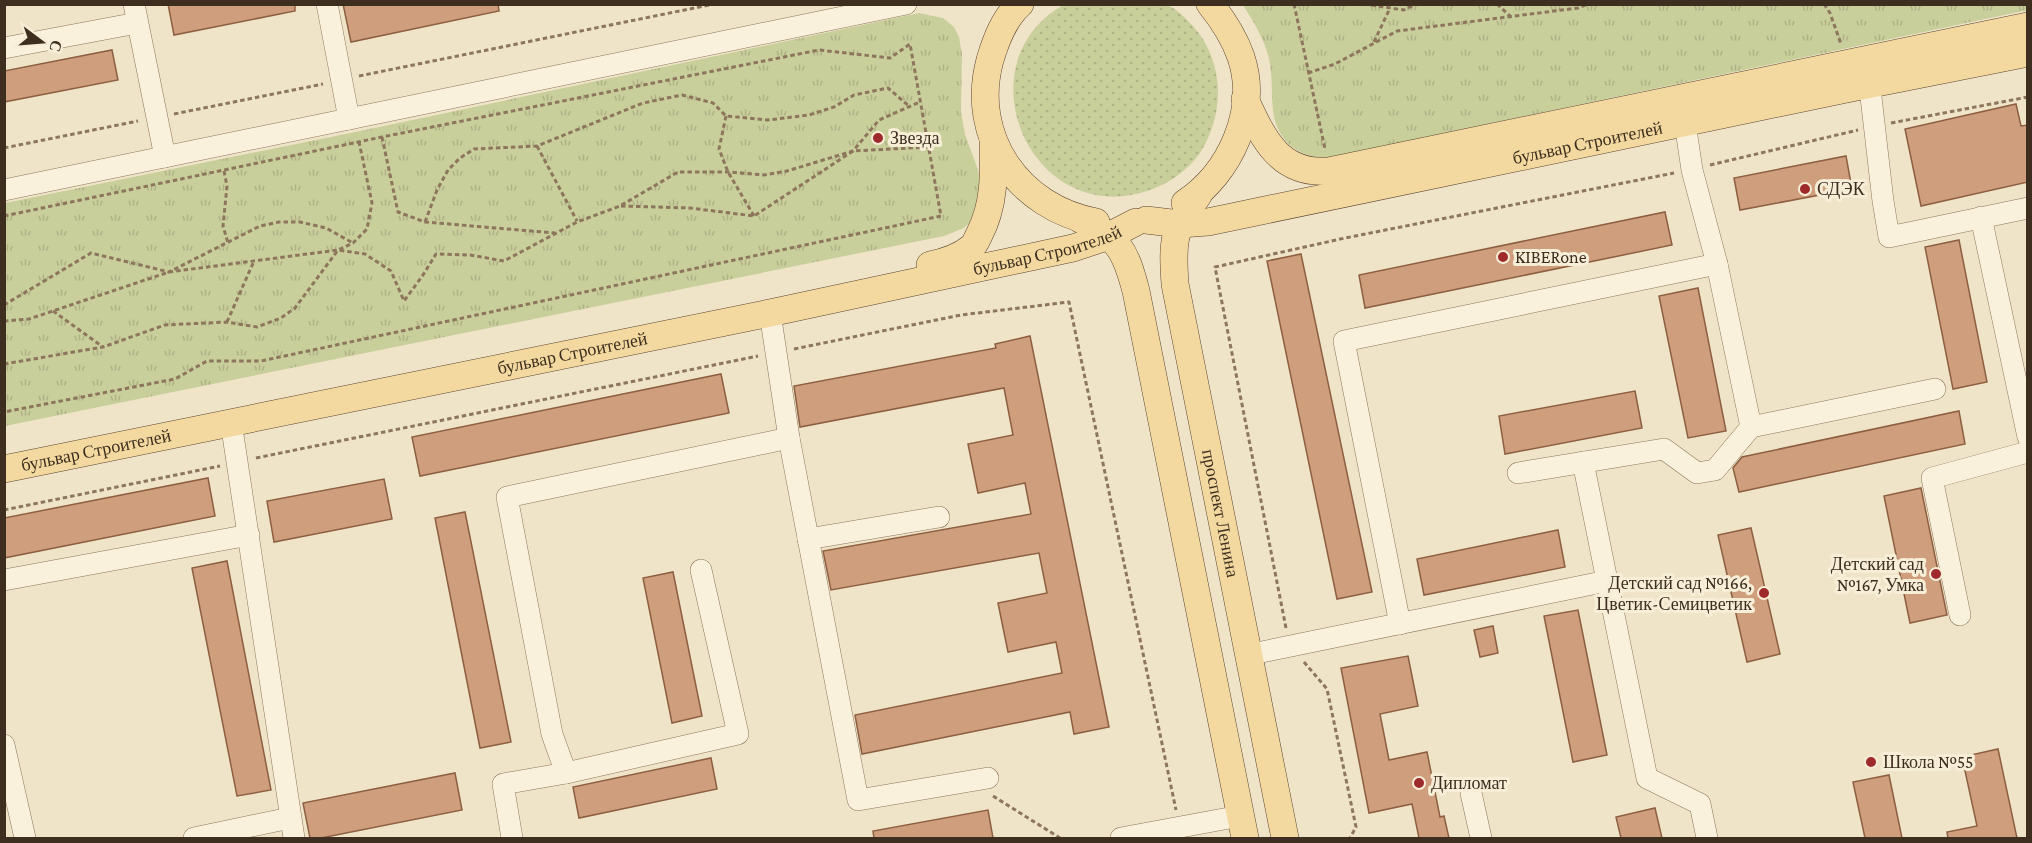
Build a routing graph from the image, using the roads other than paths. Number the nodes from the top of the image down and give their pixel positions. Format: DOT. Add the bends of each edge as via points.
graph roads {
  1 [pos="327,4"];
  2 [pos="906,4"];
  3 [pos="1020,4"];
  4 [pos="1210,4"];
  5 [pos="135,14"];
  6 [pos="2028,26"];
  7 [pos="4,48"];
  8 [pos="2028,53"];
  9 [pos="1859,63"];
  10 [pos="1245,99"];
  11 [pos="349,119"];
  12 [pos="1685,123"];
  13 [pos="993,140"];
  14 [pos="165,157"];
  15 [pos="4,190"];
  16 [pos="1199,194"];
  17 [pos="2028,208"];
  18 [pos="1981,217"];
  19 [pos="1080,219"];
  20 [pos="1141,221"];
  21 [pos="1180,224"];
  22 [pos="1109,236"];
  23 [pos="1717,264"];
  24 [pos="770,313"];
  25 [pos="1935,389"];
  26 [pos="231,422"];
  27 [pos="1751,428"];
  28 [pos="2028,437"];
  29 [pos="789,438"];
  30 [pos="2028,452"];
  31 [pos="4,454"];
  32 [pos="1583,462"];
  33 [pos="4,469"];
  34 [pos="1518,473"];
  35 [pos="939,517"];
  36 [pos="249,535"];
  37 [pos="808,539"];
  38 [pos="701,570"];
  39 [pos="4,580"];
  40 [pos="1607,581"];
  41 [pos="1960,615"];
  42 [pos="1400,624"];
  43 [pos="1247,655"];
  44 [pos="4,745"];
  45 [pos="566,773"];
  46 [pos="978,779"];
  47 [pos="1471,793"];
  48 [pos="1243,827"];
  49 [pos="292,828"];
  50 [pos="25,838"];
  51 [pos="195,838"];
  52 [pos="512,838"];
  53 [pos="1121,838"];
  54 [pos="1285,838"];
  55 [pos="1481,838"];
  56 [pos="1707,838"];
  1 -- 11 [label="street"];
  2 -- 11 [label="street"];
  3 -- 13 [label="main road" via="1002,27 987,70 987,118"];
  4 -- 10 [label="main road" via="1242,59"];
  5 -- 7 [label="street"];
  5 -- 14 [label="street"];
  6 -- 9 [label="main road, бульвар Строителей"];
  8 -- 9 [label="main road, бульвар Строителей"];
  9 -- 10 [label="main road, бульвар Строителей" via="1319,172 1297,167 1272,149"];
  9 -- 12 [label="main road, бульвар Строителей"];
  9 -- 18 [label="street" via="1875,126 1890,237"];
  10 -- 16 [label="main road" via="1239,131 1226,161"];
  11 -- 14 [label="street"];
  12 -- 21 [label="main road, бульвар Строителей" via="1208,222"];
  12 -- 23 [label="street" via="1692,170"];
  13 -- 19 [label="main road" via="1004,162 1032,194"];
  13 -- 31 [label="main road, бульвар Строителей" via="994,183 984,226 973,246 949,261"];
  14 -- 15 [label="street"];
  16 -- 20 [label="main road" via="1164,214"];
  16 -- 21 [label="main road, проспект Ленина"];
  17 -- 18 [label="street"];
  18 -- 28 [label="street"];
  19 -- 20 [label="main road" via="1101,223"];
  19 -- 22 [label="main road"];
  20 -- 21 [label="main road, бульвар Строителей"];
  20 -- 22 [label="main road, бульвар Строителей"];
  21 -- 43 [label="main road, проспект Ленина" via="1172,249 1175,284"];
  22 -- 24 [label="main road, бульвар Строителей" via="1073,248"];
  22 -- 48 [label="main road" via="1128,261 1136,291"];
  23 -- 27 [label="street"];
  23 -- 42 [label="street" via="1344,341"];
  24 -- 26 [label="main road, бульвар Строителей"];
  24 -- 29 [label="street"];
  25 -- 27 [label="street"];
  26 -- 33 [label="main road, бульвар Строителей"];
  26 -- 36 [label="street"];
  27 -- 32 [label="street" via="1715,470 1696,474 1664,449"];
  29 -- 37 [label="street"];
  29 -- 45 [label="street" via="507,497 552,734"];
  30 -- 41 [label="street" via="1932,478"];
  32 -- 34 [label="street"];
  32 -- 40 [label="street"];
  35 -- 37 [label="street"];
  36 -- 39 [label="street"];
  36 -- 49 [label="street"];
  37 -- 46 [label="street" via="858,800"];
  38 -- 45 [label="street" via="738,734"];
  40 -- 42 [label="street"];
  40 -- 56 [label="street" via="1647,778 1700,804"];
  42 -- 43 [label="street"];
  43 -- 54 [label="main road, проспект Ленина"];
  44 -- 50 [label="street"];
  45 -- 52 [label="street" via="503,784"];
  47 -- 55 [label="street"];
  48 -- 53 [label="street" via="1180,827"];
  49 -- 51 [label="street"];
}
